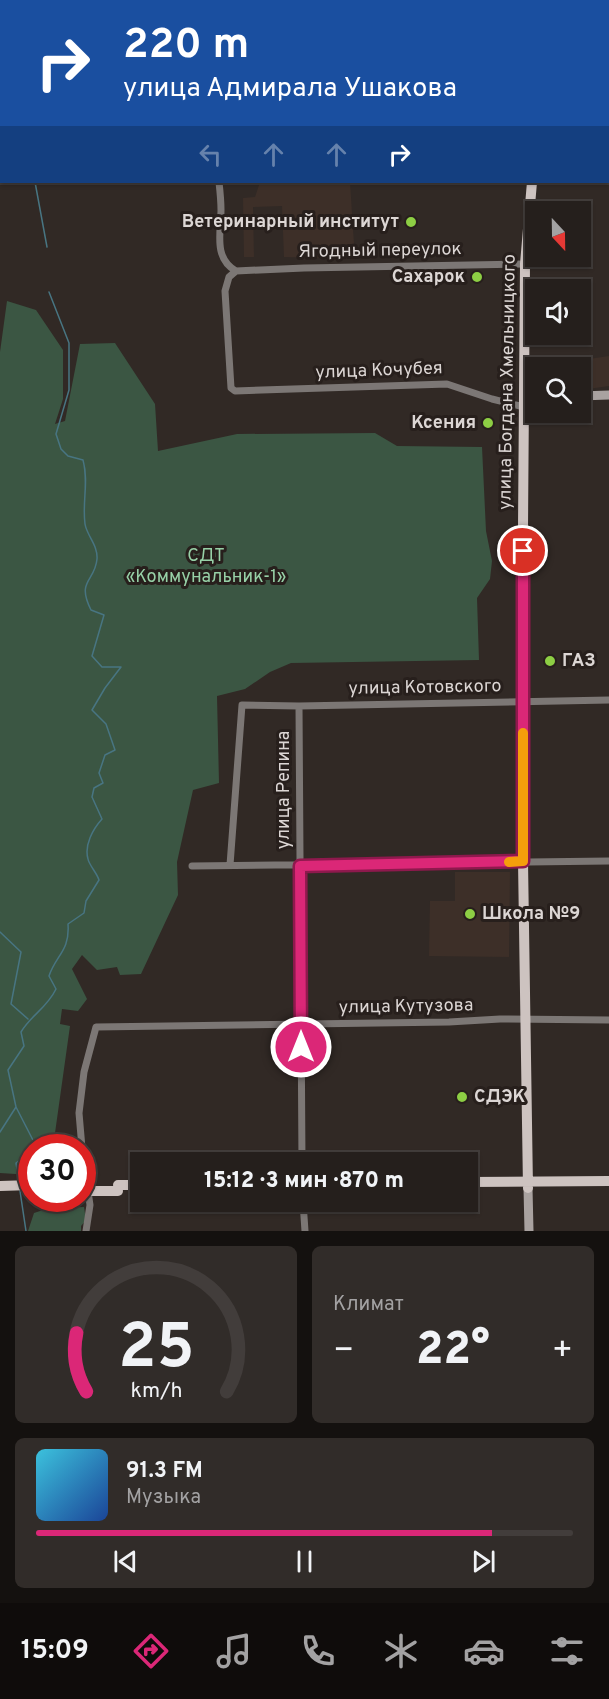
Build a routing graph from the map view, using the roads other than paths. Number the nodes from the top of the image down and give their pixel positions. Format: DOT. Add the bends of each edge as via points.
graph roads {
  1 [pos="219,183"];
  2 [pos="532,183"];
  3 [pos="530,201"];
  4 [pos="525,264"];
  5 [pos="525,267"];
  6 [pos="236,271"];
  7 [pos="527,357"];
  8 [pos="609,395"];
  9 [pos="591,396"];
  10 [pos="525,400"];
  11 [pos="528,423"];
  12 [pos="609,699"];
  13 [pos="523,702"];
  14 [pos="299,706"];
  15 [pos="523,861"];
  16 [pos="609,861"];
  17 [pos="230,865"];
  18 [pos="192,866"];
  19 [pos="300,866"];
  20 [pos="525,1020"];
  21 [pos="609,1020"];
  22 [pos="301,1024"];
  23 [pos="81,1134"];
  24 [pos="302,1152"];
  25 [pos="609,1181"];
  26 [pos="478,1182"];
  27 [pos="18,1185"];
  28 [pos="528,1185"];
  29 [pos="0,1186"];
  30 [pos="96,1186"];
  31 [pos="130,1186"];
  32 [pos="609,1187"];
  33 [pos="118,1188"];
  34 [pos="478,1188"];
  35 [pos="96,1190"];
  36 [pos="130,1190"];
  37 [pos="0,1191"];
  38 [pos="18,1191"];
  39 [pos="89,1212"];
  40 [pos="304,1212"];
  41 [pos="86,1231"];
  42 [pos="305,1231"];
  43 [pos="529,1231"];
  1 -- 6 [label="street" via="219,243 224,260"];
  2 -- 3 [label="main road, улица Богдана Хмельницкого"];
  4 -- 6 [label="street, Ягодный переулок"];
  5 -- 7 [label="main road, улица Богдана Хмельницкого"];
  6 -- 10 [label="street, улица Кочубея" via="229,277 225,291 231,388 235,391 447,384 492,399"];
  8 -- 9 [label="main road"];
  11 -- 13 [label="main road, улица Богдана Хмельницкого"];
  12 -- 13 [label="street, улица Котовского"];
  13 -- 14 [label="street, улица Котовского"];
  13 -- 15 [label="main road, улица Богдана Хмельницкого"];
  14 -- 17 [label="street, улица Котовского" via="242,705"];
  14 -- 19 [label="street, улица Репина"];
  15 -- 16 [label="street"];
  15 -- 19 [label="street"];
  15 -- 20 [label="main road, улица Богдана Хмельницкого"];
  17 -- 18 [label="street"];
  17 -- 19 [label="street"];
  19 -- 22 [label="street, улица Репина"];
  20 -- 21 [label="street, улица Кутузова"];
  20 -- 22 [label="street, улица Кутузова"];
  20 -- 28 [label="main road, улица Богдана Хмельницкого"];
  22 -- 23 [label="street, улица Кутузова" via="96,1027 84,1072"];
  22 -- 24 [label="street, улица Репина"];
  25 -- 28 [label="main road"];
  26 -- 28 [label="main road"];
  27 -- 29 [label="main road"];
  28 -- 32 [label="main road"];
  28 -- 34 [label="main road"];
  28 -- 43 [label="main road, улица Богдана Хмельницкого"];
  30 -- 33 [label="main road"];
  31 -- 33 [label="main road"];
  33 -- 35 [label="main road, bridge"];
  33 -- 36 [label="main road"];
  37 -- 38 [label="main road"];
  39 -- 41 [label="street"];
  40 -- 42 [label="street"];
}
